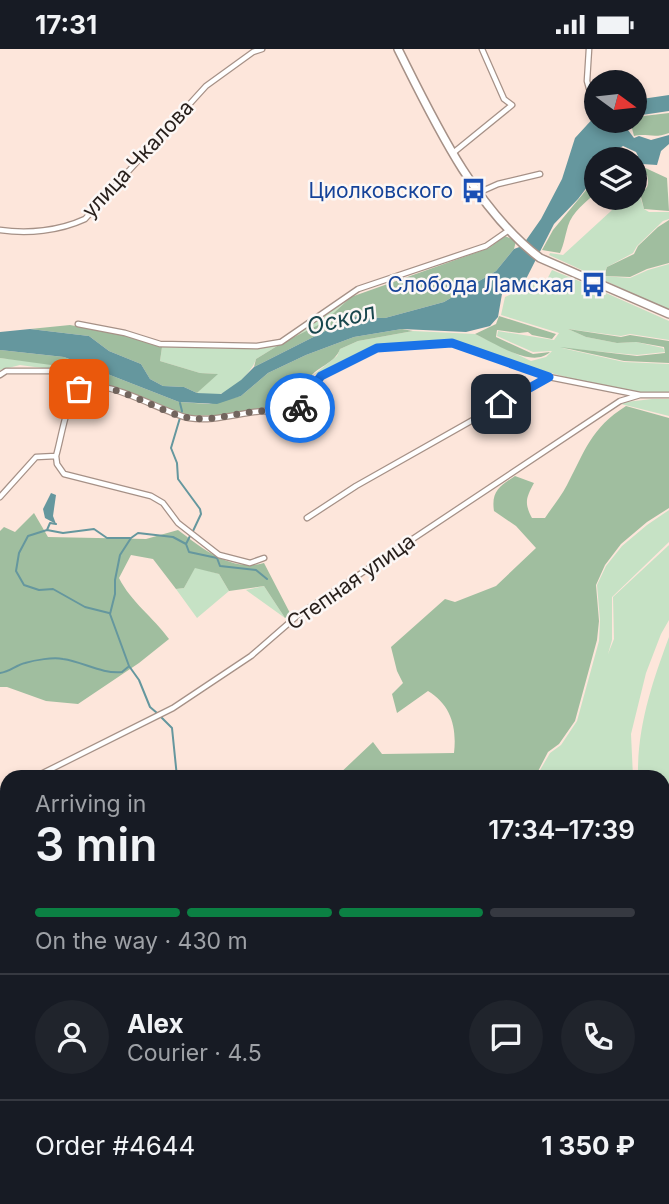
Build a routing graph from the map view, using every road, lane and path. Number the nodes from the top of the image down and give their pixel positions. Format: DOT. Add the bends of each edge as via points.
graph roads {
  1 [pos="262,49"];
  2 [pos="398,49"];
  3 [pos="482,49"];
  4 [pos="589,49"];
  5 [pos="588,70"];
  6 [pos="453,153"];
  7 [pos="540,174"];
  8 [pos="480,193"];
  9 [pos="0,230"];
  10 [pos="510,230"];
  11 [pos="669,314"];
  12 [pos="78,324"];
  13 [pos="0,375"];
  14 [pos="549,377"];
  15 [pos="79,389"];
  16 [pos="640,395"];
  17 [pos="669,395"];
  18 [pos="56,456"];
  19 [pos="0,497"];
  20 [pos="307,518"];
  21 [pos="264,558"];
  22 [pos="48,770"];
  1 -- 9 [label="street, улица Чкалова" via="206,86 85,219 23,233"];
  2 -- 6 [label="main road"];
  3 -- 6 [label="street" via="504,99 512,105"];
  4 -- 5 [label="street"];
  6 -- 8 [label="main road"];
  7 -- 8 [label="street"];
  8 -- 10 [label="main road"];
  10 -- 11 [label="main road" via="540,258"];
  10 -- 12 [label="street" via="486,246 358,289 281,342 257,346 160,344"];
  13 -- 15 [label="street" via="55,370"];
  14 -- 15 [label="street" via="452,343 377,348 321,376 300,409 290,412 207,419 178,416 98,386"];
  14 -- 16 [label="street"];
  14 -- 20 [label="street"];
  15 -- 18 [label="street" via="72,398"];
  16 -- 17 [label="street, Степная улица"];
  16 -- 22 [label="street, Степная улица" via="620,401 297,616 251,656 163,714"];
  18 -- 19 [label="street" via="36,457"];
  18 -- 21 [label="street" via="64,474 163,503 178,523 219,555 250,562"];
}
